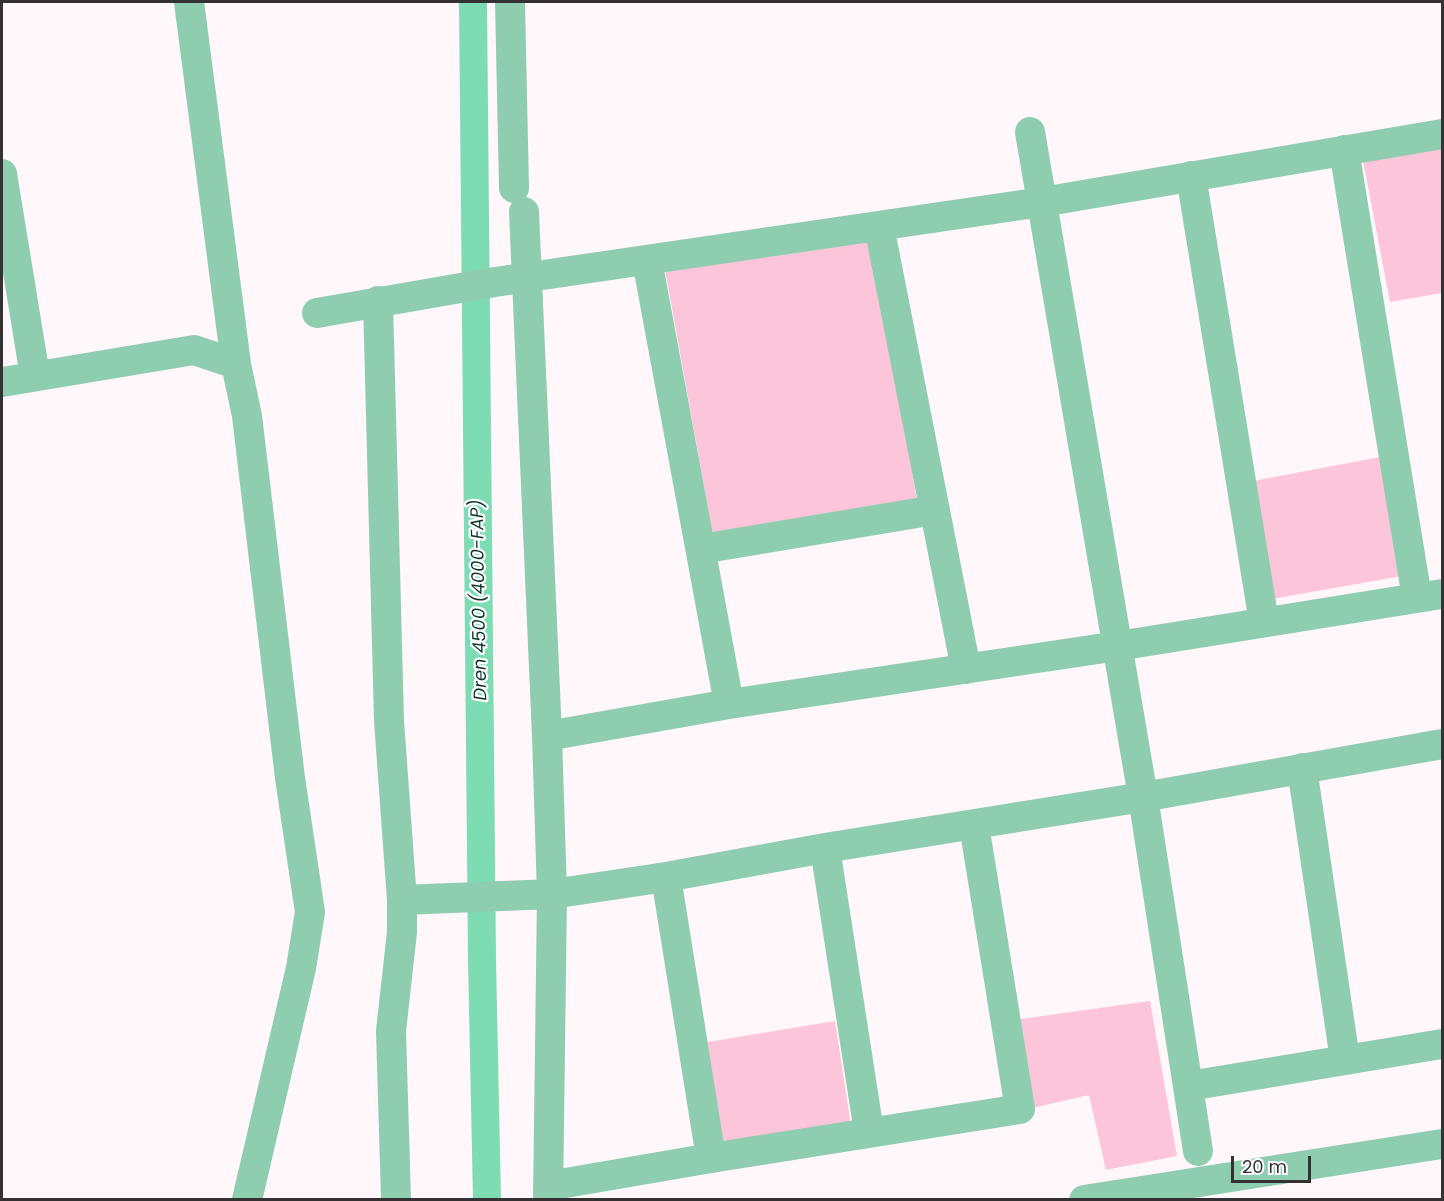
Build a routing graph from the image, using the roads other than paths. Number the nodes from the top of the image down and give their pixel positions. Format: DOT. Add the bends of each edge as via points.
graph roads {
  1 [pos="189,2"];
  2 [pos="510,2"];
  3 [pos="1030,132"];
  4 [pos="1443,134"];
  5 [pos="1344,150"];
  6 [pos="2,174"];
  7 [pos="1191,176"];
  8 [pos="1042,202"];
  9 [pos="879,226"];
  10 [pos="647,260"];
  11 [pos="527,277"];
  12 [pos="378,301"];
  13 [pos="317,313"];
  14 [pos="236,364"];
  15 [pos="35,376"];
  16 [pos="2,382"];
  17 [pos="934,510"];
  18 [pos="701,549"];
  19 [pos="1430,596"];
  20 [pos="1264,622"];
  21 [pos="1118,646"];
  22 [pos="966,669"];
  23 [pos="729,704"];
  24 [pos="547,736"];
  25 [pos="1443,744"];
  26 [pos="1302,768"];
  27 [pos="1143,797"];
  28 [pos="974,825"];
  29 [pos="825,848"];
  30 [pos="666,877"];
  31 [pos="552,894"];
  32 [pos="402,900"];
  33 [pos="1443,1044"];
  34 [pos="1345,1060"];
  35 [pos="1189,1086"];
  36 [pos="869,1132"];
  37 [pos="1443,1144"];
  38 [pos="1198,1150"];
  39 [pos="711,1158"];
  40 [pos="548,1193"];
  41 [pos="247,1200"];
  42 [pos="396,1200"];
  43 [pos="1084,1200"];
  1 -- 14 [label="street"];
  2 -- 11 [label="street" via="519,200"];
  3 -- 8 [label="street"];
  4 -- 5 [label="street"];
  5 -- 7 [label="street"];
  5 -- 19 [label="street"];
  6 -- 15 [label="street"];
  7 -- 8 [label="street"];
  7 -- 20 [label="street"];
  8 -- 9 [label="street"];
  8 -- 21 [label="street"];
  9 -- 10 [label="street"];
  9 -- 17 [label="street"];
  10 -- 11 [label="street"];
  10 -- 18 [label="street"];
  11 -- 12 [label="street"];
  11 -- 24 [label="street"];
  12 -- 13 [label="street"];
  12 -- 32 [label="street" via="388,721"];
  14 -- 15 [label="street" via="194,350"];
  14 -- 41 [label="street" via="247,416 310,912 301,968"];
  15 -- 16 [label="street"];
  17 -- 18 [label="street"];
  17 -- 22 [label="street"];
  18 -- 23 [label="street"];
  19 -- 20 [label="street"];
  20 -- 21 [label="street"];
  21 -- 22 [label="street"];
  21 -- 27 [label="street"];
  22 -- 23 [label="street"];
  23 -- 24 [label="street"];
  24 -- 31 [label="street"];
  25 -- 26 [label="street"];
  26 -- 27 [label="street"];
  26 -- 34 [label="street"];
  27 -- 28 [label="street"];
  27 -- 35 [label="street"];
  28 -- 29 [label="street"];
  28 -- 36 [label="street" via="1020,1109"];
  29 -- 30 [label="street"];
  29 -- 36 [label="street"];
  30 -- 31 [label="street"];
  30 -- 39 [label="street"];
  31 -- 32 [label="street"];
  31 -- 40 [label="street"];
  32 -- 42 [label="street" via="391,1032"];
  33 -- 34 [label="street"];
  34 -- 35 [label="street"];
  35 -- 38 [label="street"];
  36 -- 39 [label="street"];
  37 -- 43 [label="street"];
  39 -- 40 [label="street"];
}
